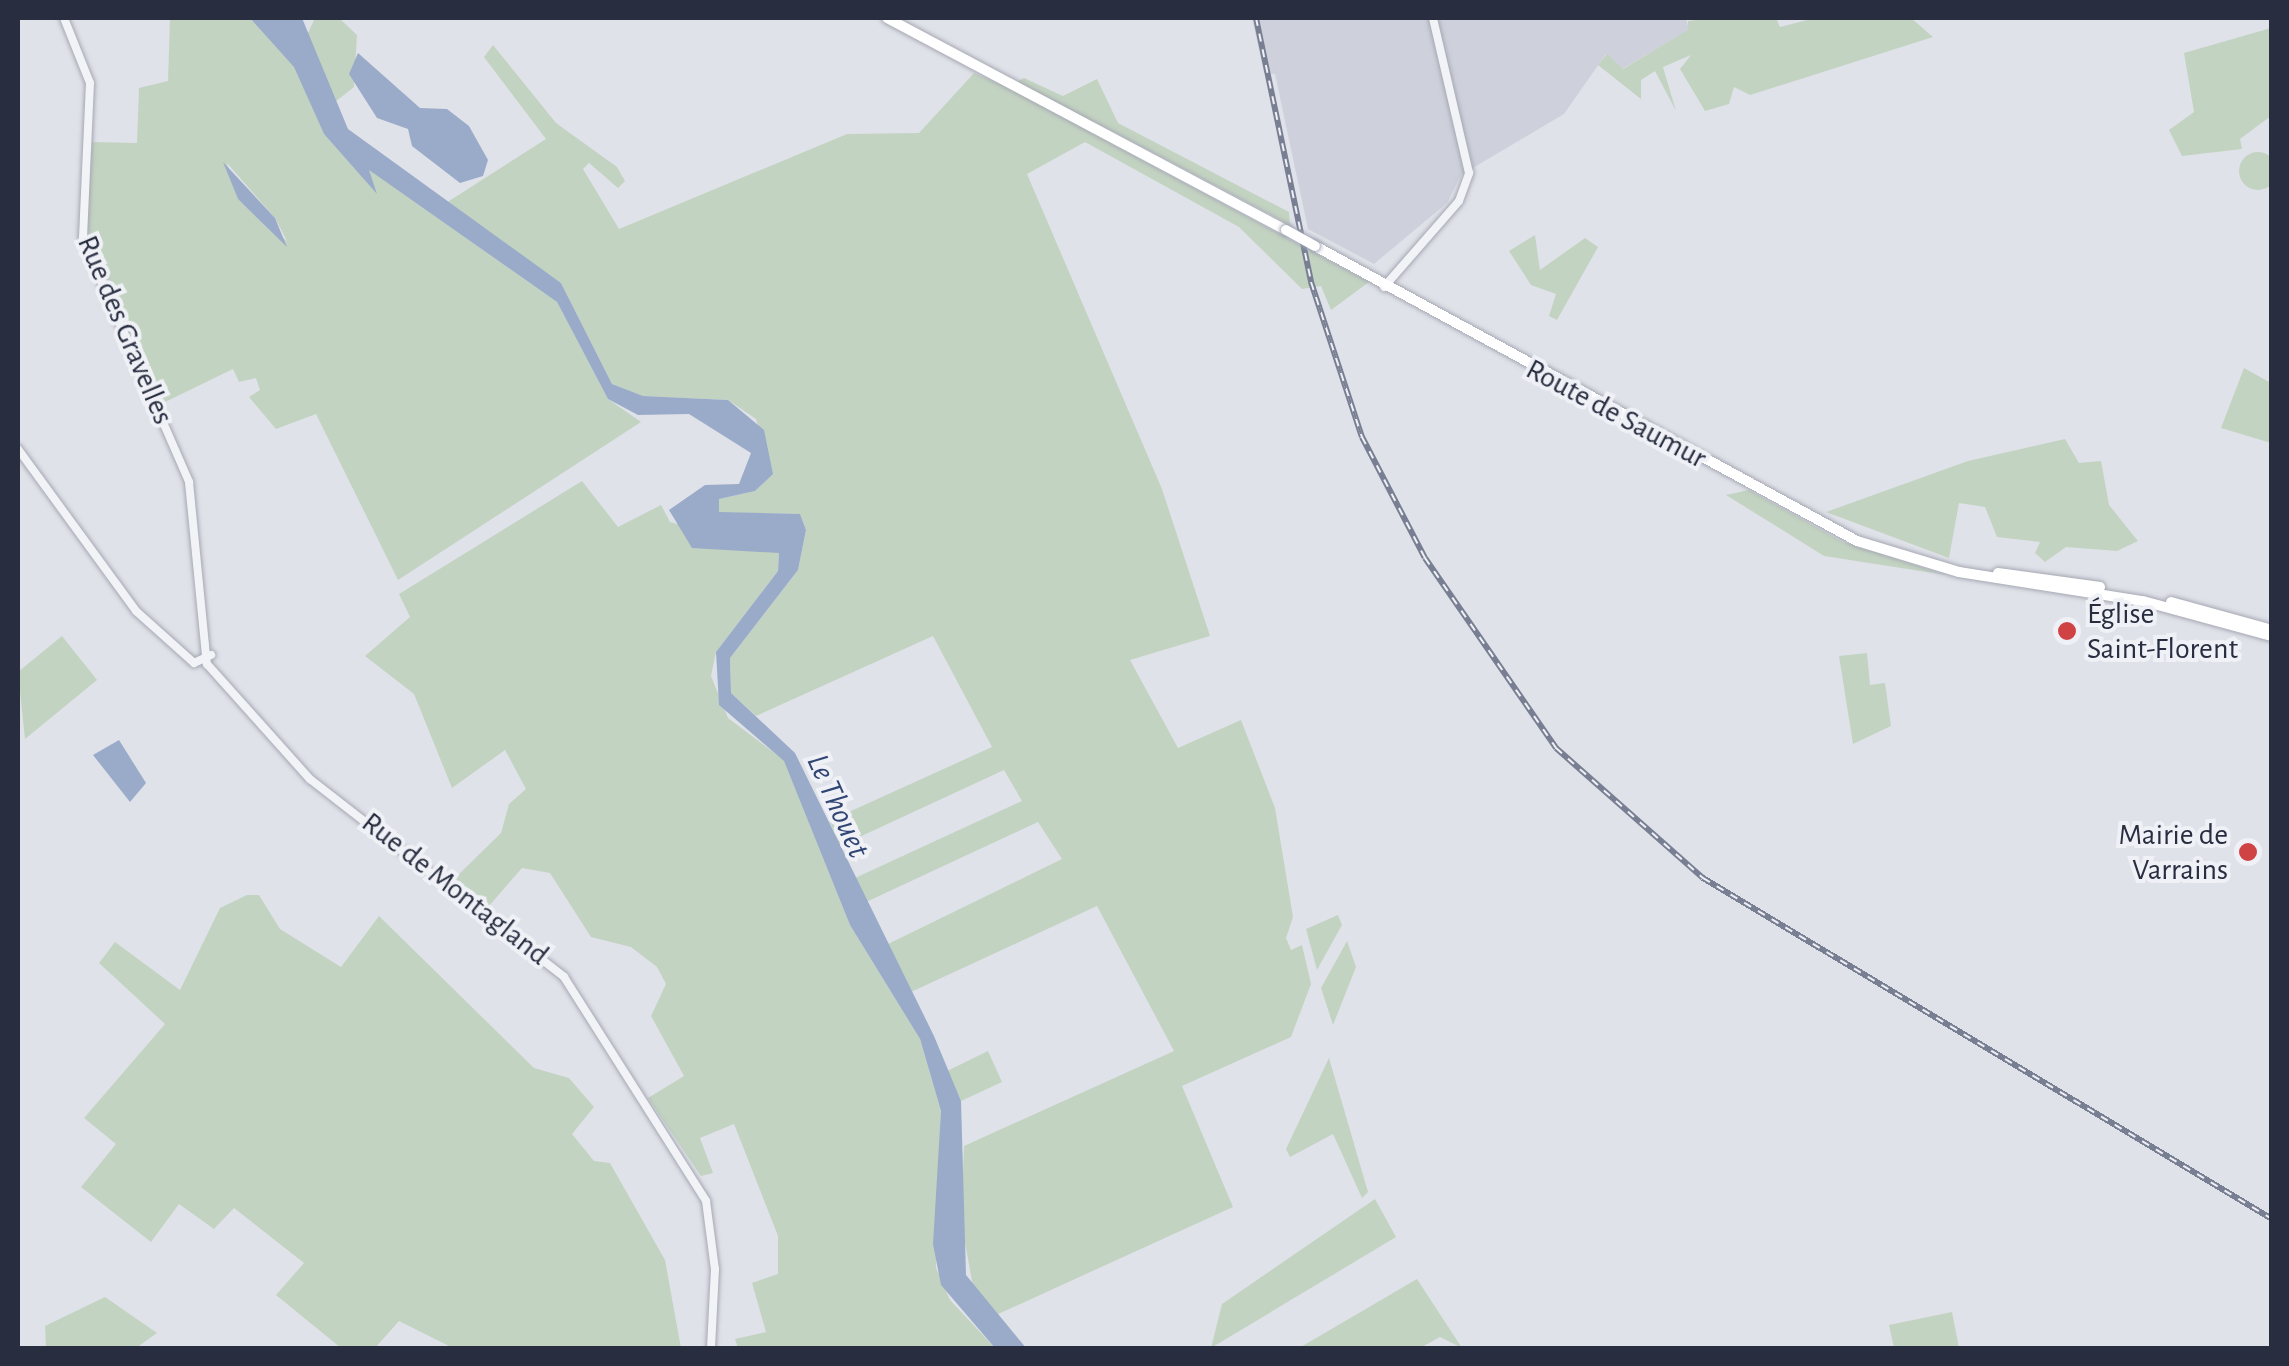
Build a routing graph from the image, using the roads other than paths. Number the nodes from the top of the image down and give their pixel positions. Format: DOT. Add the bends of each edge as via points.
graph roads {
  1 [pos="64,18"];
  2 [pos="887,18"];
  3 [pos="1433,18"];
  4 [pos="1384,285"];
  5 [pos="18,448"];
  6 [pos="2272,633"];
  7 [pos="207,660"];
  8 [pos="711,1348"];
  1 -- 7 [label="street, Rue des Gravelles" via="90,84 83,239 189,482"];
  2 -- 4 [label="main road, Route de Saumur, bridge"];
  3 -- 4 [label="street" via="1469,173 1459,202"];
  4 -- 6 [label="main road, Route de Saumur" via="1844,530 1926,562 2143,601"];
  5 -- 7 [label="street, Rue de Montagland" via="99,571 174,646"];
  7 -- 8 [label="street, Rue de Montagland" via="226,690 310,779 553,963 712,1219"];
}
